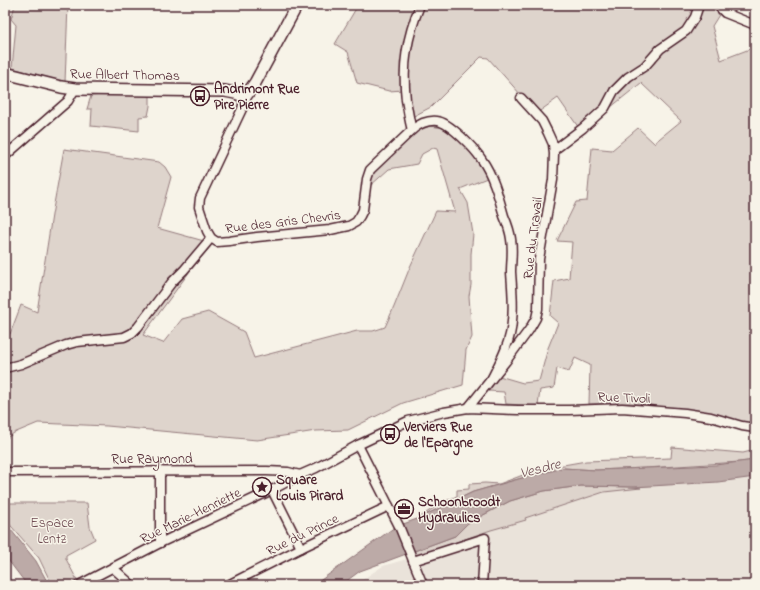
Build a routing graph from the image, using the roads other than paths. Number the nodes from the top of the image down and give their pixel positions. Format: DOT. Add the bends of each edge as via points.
graph roads {
  1 [pos="297,5"];
  2 [pos="420,5"];
  3 [pos="698,5"];
  4 [pos="717,5"];
  5 [pos="755,25"];
  6 [pos="5,73"];
  7 [pos="75,89"];
  8 [pos="246,98"];
  9 [pos="521,98"];
  10 [pos="412,130"];
  11 [pos="554,150"];
  12 [pos="5,156"];
  13 [pos="214,240"];
  14 [pos="5,368"];
  15 [pos="492,378"];
  16 [pos="468,408"];
  17 [pos="491,408"];
  18 [pos="755,428"];
  19 [pos="358,445"];
  20 [pos="160,471"];
  21 [pos="5,472"];
  22 [pos="300,475"];
  23 [pos="272,490"];
  24 [pos="389,506"];
  25 [pos="160,543"];
  26 [pos="301,548"];
  27 [pos="413,559"];
  28 [pos="112,568"];
  29 [pos="79,585"];
  30 [pos="132,585"];
  31 [pos="228,585"];
  32 [pos="423,585"];
  33 [pos="482,585"];
  1 -- 8 [label="street"];
  2 -- 10 [label="street" via="406,52 404,74"];
  3 -- 11 [label="street" via="695,17 686,32 660,49 645,66 628,77 614,91 605,108"];
  4 -- 5 [label="street" via="725,13"];
  6 -- 7 [label="street, Rue Albert Thomas"];
  7 -- 8 [label="street, Rue Albert Thomas" via="225,91"];
  7 -- 12 [label="street" via="68,100"];
  8 -- 13 [label="street" via="200,198 199,207 207,232"];
  9 -- 11 [label="street, Rue du Travail" via="542,121"];
  10 -- 13 [label="street, Rue des Gris Chevris" via="370,170 363,210 356,222 330,230 229,241"];
  10 -- 15 [label="street, Rue des Gris Chevris" via="430,121 438,121 448,126 473,148 482,160 497,191 512,240 512,321 505,353"];
  11 -- 15 [label="street, Rue du Travail" via="553,180 540,258 536,318"];
  13 -- 14 [label="street" via="172,282 132,333 124,337 66,345"];
  15 -- 16 [label="street"];
  16 -- 17 [label="street, Rue Marie-Henriette"];
  16 -- 19 [label="street, Rue Marie-Henriette" via="408,421"];
  17 -- 18 [label="street, Rue Tivoli" via="622,408 685,413"];
  19 -- 22 [label="street, Rue Marie-Henriette"];
  19 -- 24 [label="street"];
  20 -- 21 [label="street, Rue Raymond"];
  20 -- 22 [label="street, Rue Raymond" via="267,471"];
  20 -- 25 [label="street"];
  22 -- 23 [label="street, Rue Marie-Henriette"];
  23 -- 25 [label="street, Rue Marie-Henriette"];
  23 -- 26 [label="street"];
  24 -- 26 [label="street, Rue du Prince"];
  24 -- 27 [label="street"];
  25 -- 28 [label="street, Rue Marie-Henriette"];
  26 -- 31 [label="street, Rue du Prince"];
  27 -- 32 [label="street"];
  27 -- 33 [label="street" via="485,538"];
  28 -- 29 [label="street, Rue Marie-Henriette"];
  28 -- 30 [label="street"];
}
